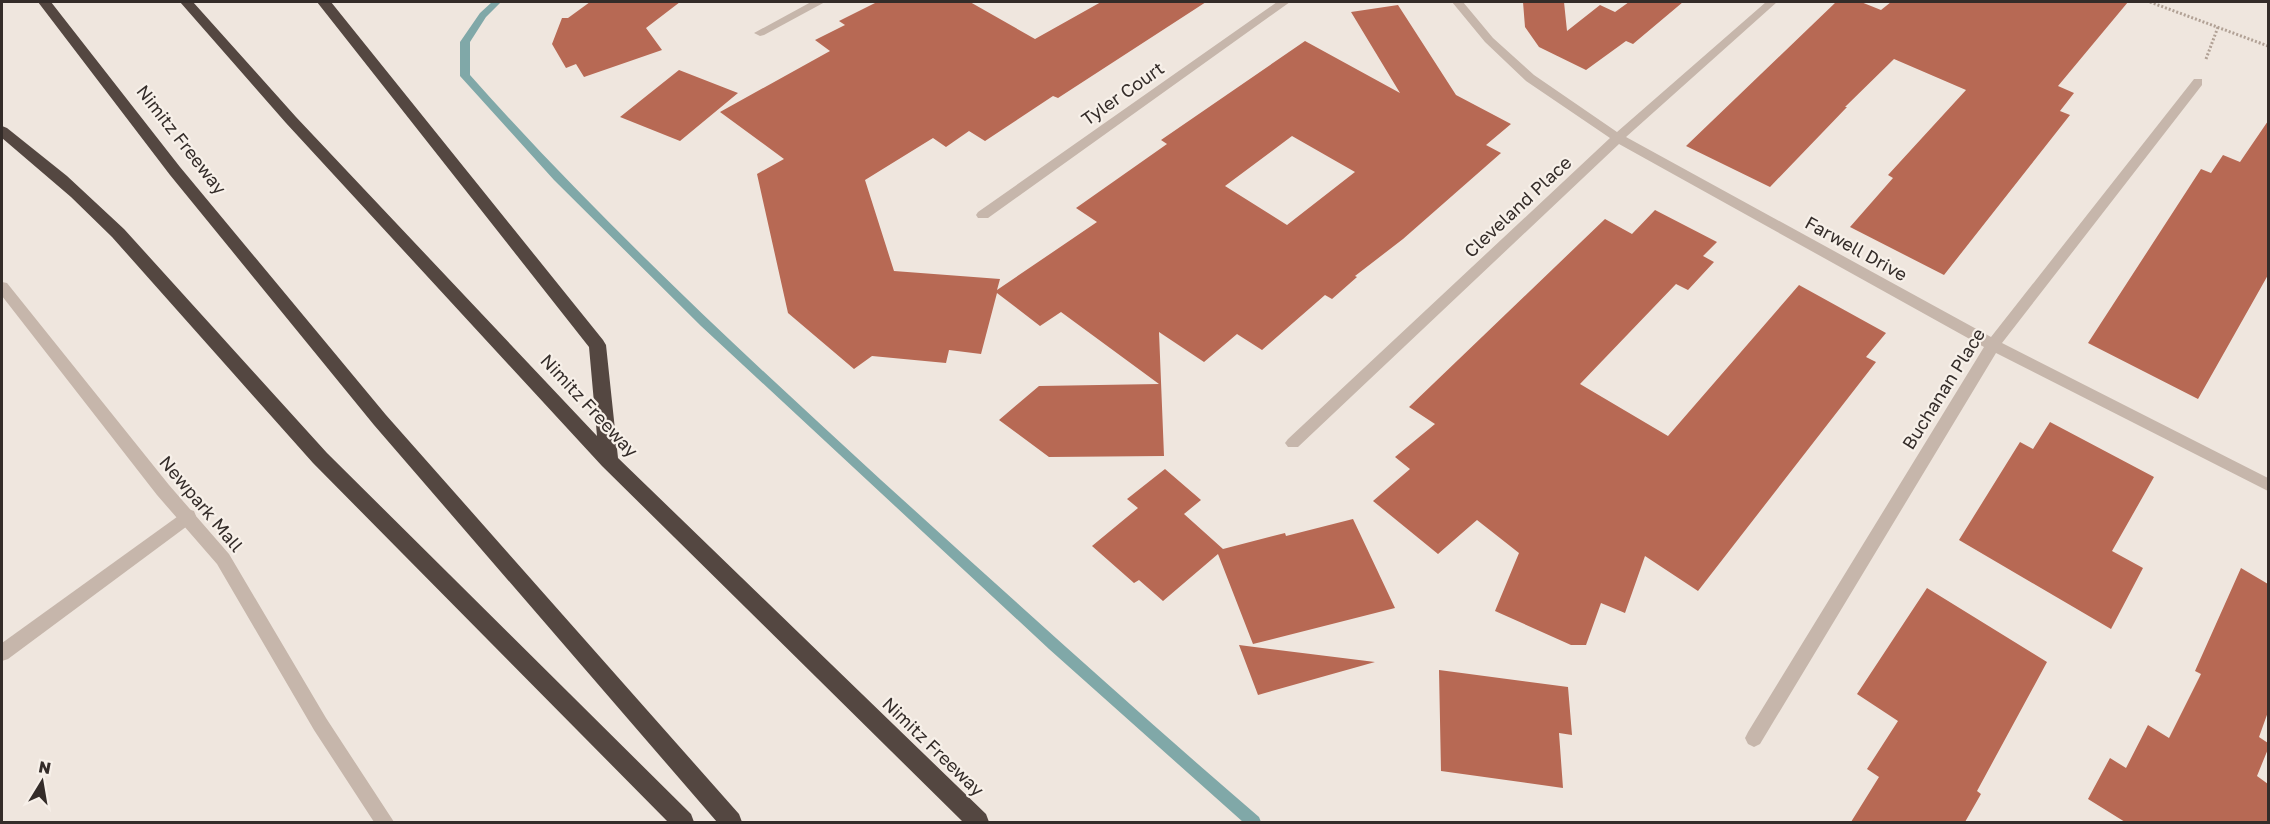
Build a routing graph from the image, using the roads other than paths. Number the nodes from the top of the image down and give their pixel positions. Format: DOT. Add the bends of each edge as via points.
graph roads {
  1 [pos="44,2"];
  2 [pos="186,2"];
  3 [pos="324,2"];
  4 [pos="819,2"];
  5 [pos="1284,2"];
  6 [pos="1457,2"];
  7 [pos="1772,2"];
  8 [pos="760,33"];
  9 [pos="2198,82"];
  10 [pos="2,131"];
  11 [pos="1618,138"];
  12 [pos="983,215"];
  13 [pos="2,287"];
  14 [pos="1993,345"];
  15 [pos="1293,443"];
  16 [pos="609,461"];
  17 [pos="2268,485"];
  18 [pos="188,516"];
  19 [pos="2,653"];
  20 [pos="1754,738"];
  21 [pos="385,822"];
  22 [pos="683,822"];
  23 [pos="731,822"];
  24 [pos="978,822"];
  1 -- 23 [label="highway, Nimitz Freeway" via="175,171 380,420"];
  2 -- 16 [label="highway, Nimitz Freeway"];
  3 -- 16 [label="highway" via="597,345"];
  4 -- 8 [label="street"];
  5 -- 12 [label="street, Tyler Court"];
  6 -- 11 [label="street, Farwell Drive" via="1530,78"];
  7 -- 11 [label="street, Cleveland Place"];
  9 -- 14 [label="street, Buchanan Place"];
  10 -- 22 [label="highway" via="117,232 320,458"];
  11 -- 14 [label="street, Farwell Drive"];
  11 -- 15 [label="street, Cleveland Place"];
  13 -- 18 [label="street, Newpark Mall" via="163,490"];
  14 -- 17 [label="street, Farwell Drive"];
  14 -- 20 [label="street, Buchanan Place"];
  16 -- 24 [label="highway, Nimitz Freeway"];
  18 -- 19 [label="street"];
  18 -- 21 [label="street, Newpark Mall" via="224,560 320,724"];
}
